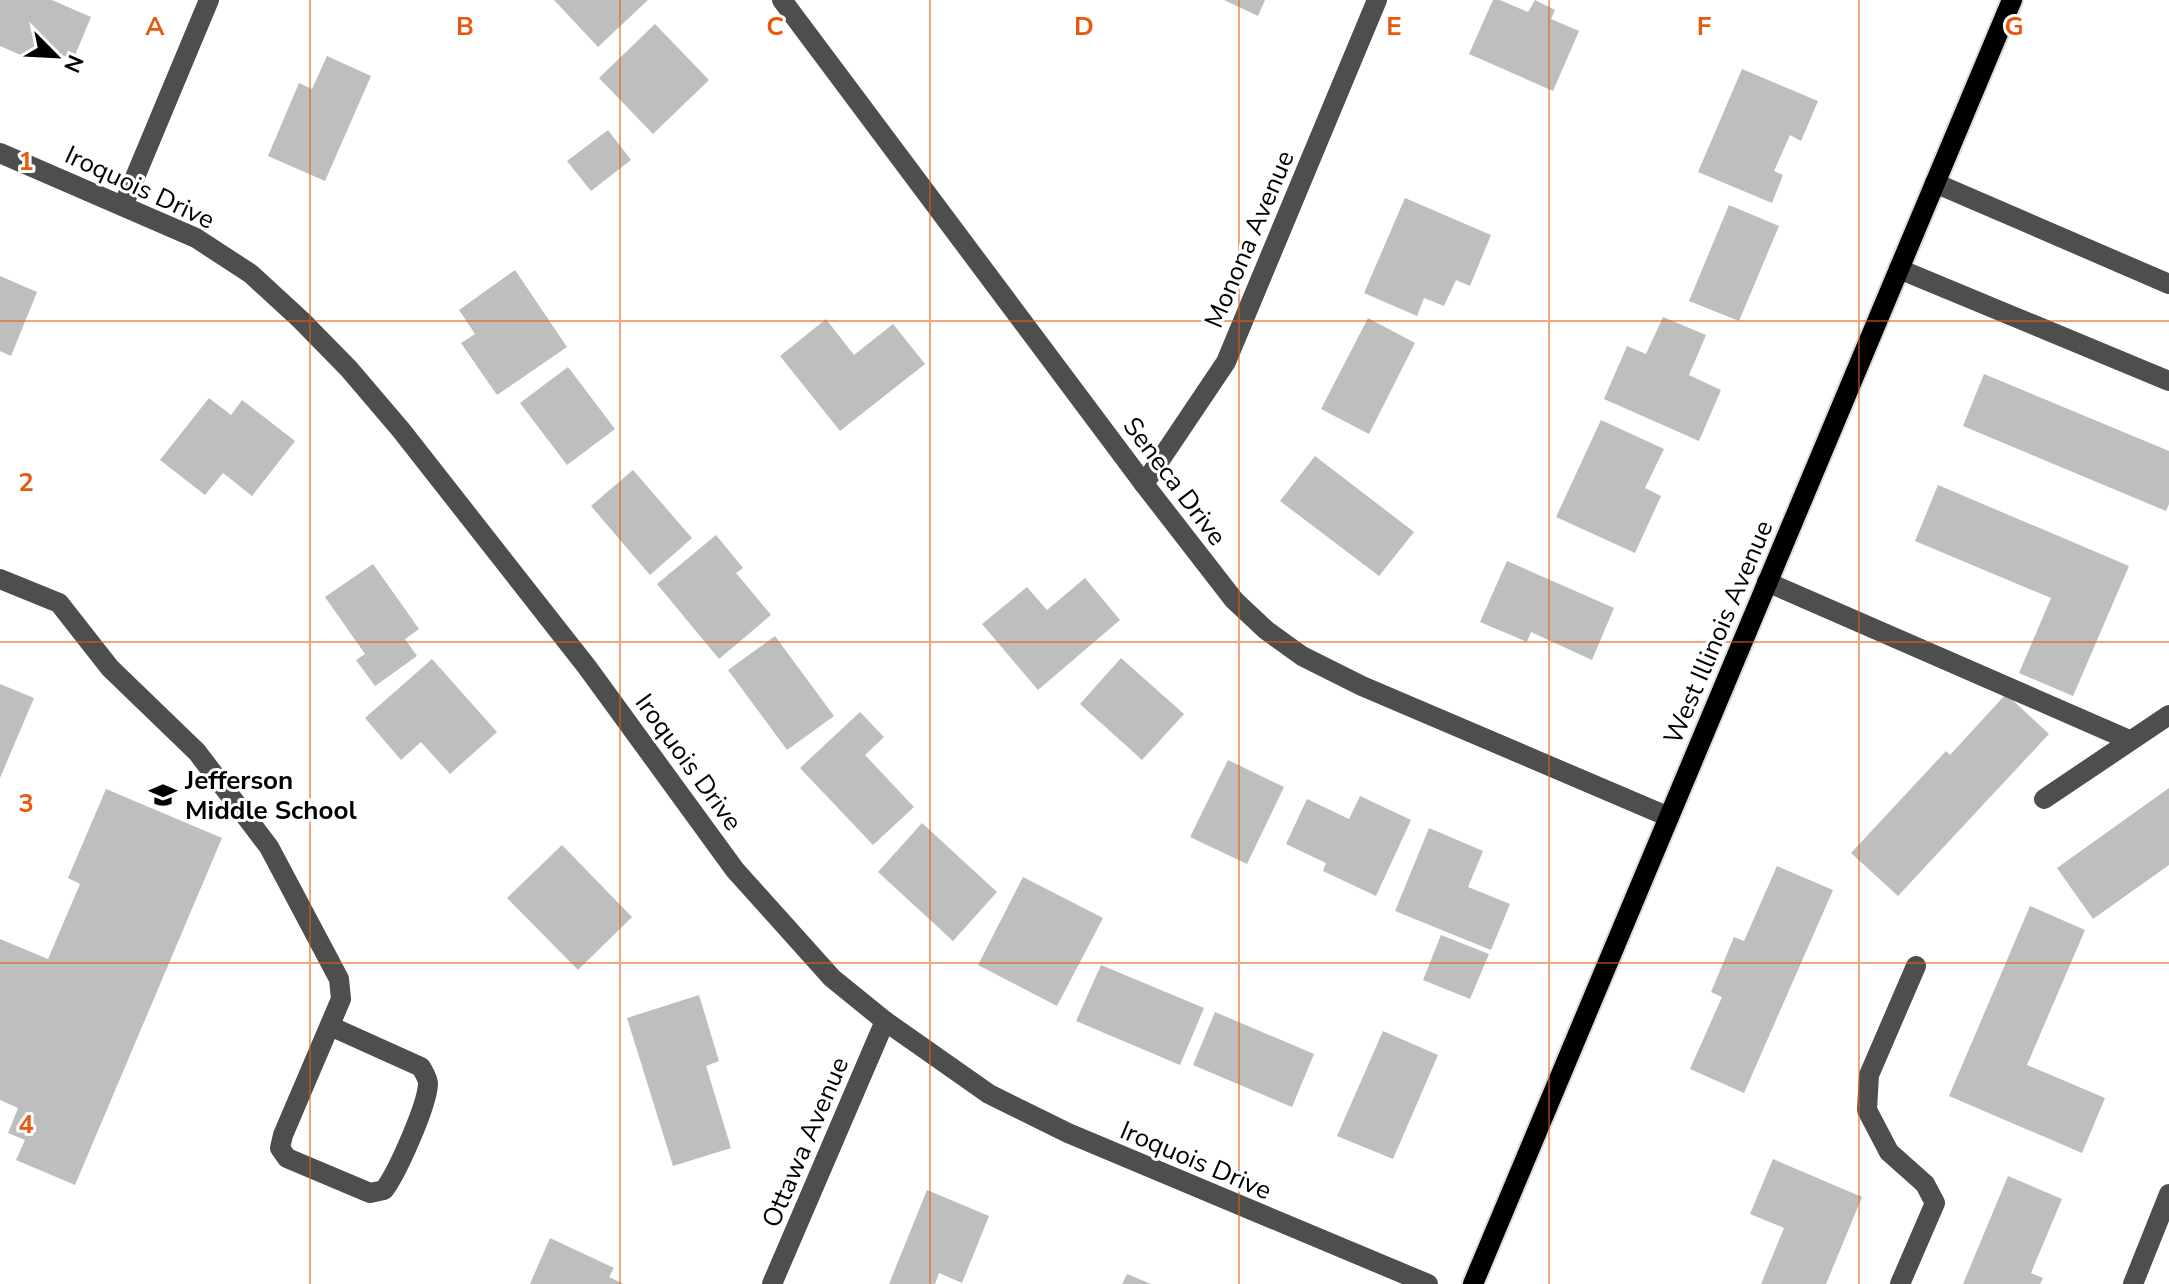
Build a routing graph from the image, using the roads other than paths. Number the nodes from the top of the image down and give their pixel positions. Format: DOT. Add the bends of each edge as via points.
graph roads {
  1 [pos="209,0"];
  2 [pos="782,0"];
  3 [pos="1377,0"];
  4 [pos="2012,0"];
  5 [pos="0,153"];
  6 [pos="1935,183"];
  7 [pos="123,206"];
  8 [pos="1899,269"];
  9 [pos="2169,284"];
  10 [pos="2169,381"];
  11 [pos="1144,484"];
  12 [pos="0,579"];
  13 [pos="1767,582"];
  14 [pos="2169,715"];
  15 [pos="2129,740"];
  16 [pos="2044,799"];
  17 [pos="1669,817"];
  18 [pos="1916,966"];
  19 [pos="885,1021"];
  20 [pos="330,1026"];
  21 [pos="2169,1194"];
  22 [pos="772,1284"];
  23 [pos="1428,1284"];
  24 [pos="1473,1284"];
  25 [pos="1900,1284"];
  26 [pos="2133,1284"];
  1 -- 7 [label="street"];
  2 -- 11 [label="street, Seneca Drive"];
  3 -- 11 [label="street, Monona Avenue" via="1226,362"];
  4 -- 6 [label="main road, West Illinois Avenue"];
  5 -- 7 [label="street, Iroquois Drive"];
  6 -- 8 [label="main road, West Illinois Avenue"];
  6 -- 9 [label="street"];
  7 -- 19 [label="street, Iroquois Drive" via="196,238 251,274 349,369 587,667 735,870 832,978"];
  8 -- 10 [label="street"];
  8 -- 13 [label="main road, West Illinois Avenue"];
  11 -- 17 [label="street, Seneca Drive" via="1234,600 1302,656"];
  12 -- 20 [label="street" via="59,603 110,668 197,752 269,847 339,979 341,999"];
  13 -- 15 [label="street"];
  13 -- 17 [label="main road, West Illinois Avenue"];
  14 -- 15 [label="street"];
  15 -- 16 [label="street"];
  17 -- 24 [label="main road, West Illinois Avenue"];
  18 -- 25 [label="street" via="1869,1075 1867,1110 1889,1152 1925,1184 1935,1203"];
  19 -- 22 [label="street, Ottawa Avenue"];
  19 -- 23 [label="street, Iroquois Drive" via="989,1094 1068,1133"];
  20 -- 20 [label="street" via="280,1148 287,1158 370,1193 384,1190 394,1178 428,1080 421,1067"];
  21 -- 26 [label="street"];
}
